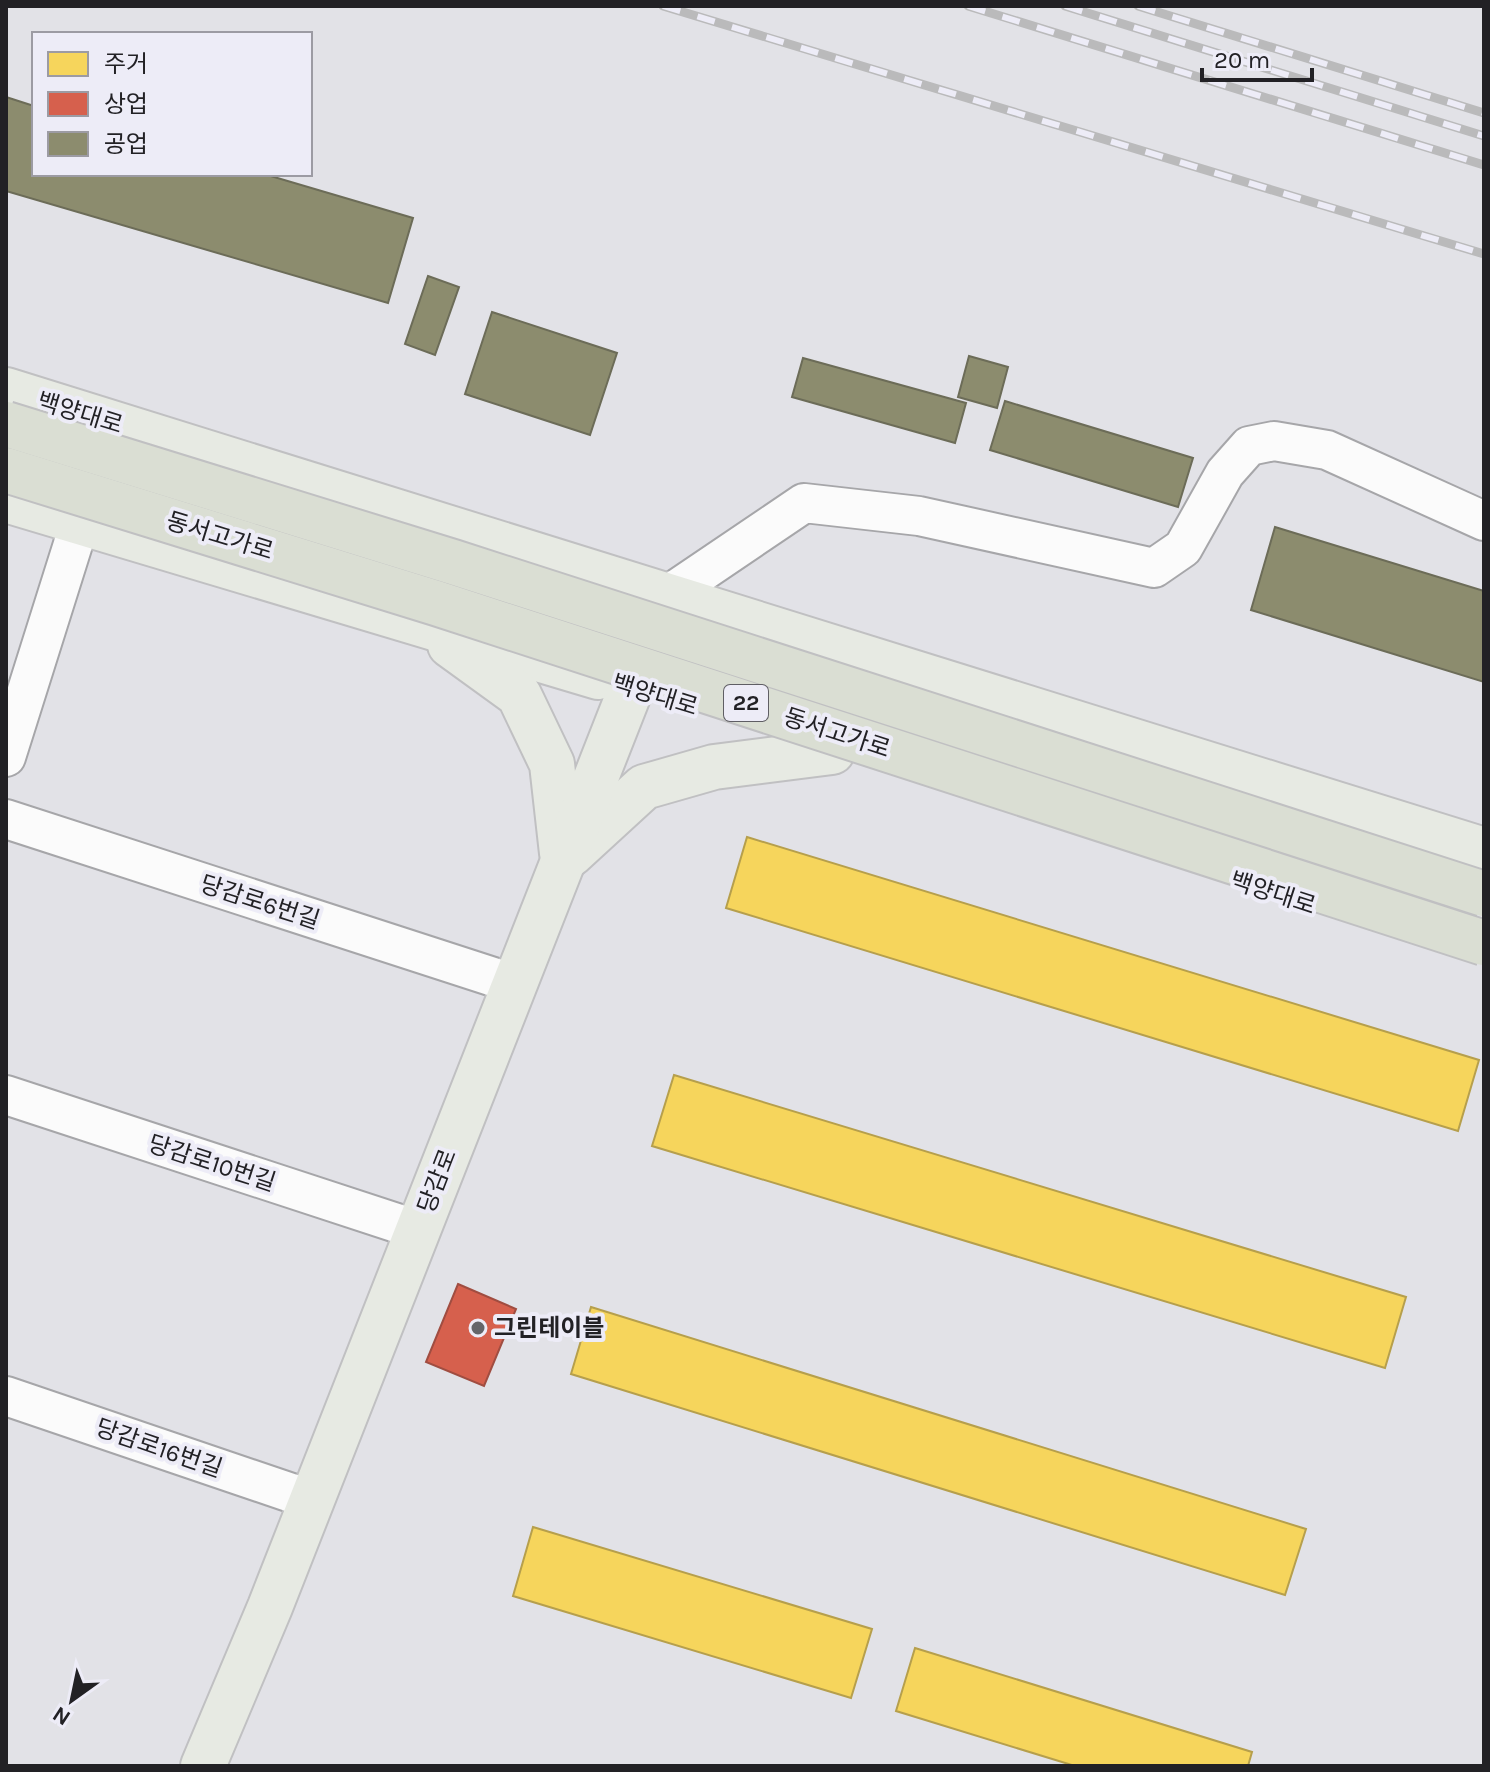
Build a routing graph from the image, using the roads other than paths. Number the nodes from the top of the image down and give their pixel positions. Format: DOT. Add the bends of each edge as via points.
graph roads {
  1 [pos="6,390"];
  2 [pos="6,424"];
  3 [pos="6,470"];
  4 [pos="6,500"];
  5 [pos="1484,521"];
  6 [pos="80,522"];
  7 [pos="668,595"];
  8 [pos="423,625"];
  9 [pos="632,687"];
  10 [pos="832,752"];
  11 [pos="6,757"];
  12 [pos="6,819"];
  13 [pos="1484,850"];
  14 [pos="563,861"];
  15 [pos="1484,894"];
  16 [pos="1484,943"];
  17 [pos="1484,961"];
  18 [pos="515,984"];
  19 [pos="6,1095"];
  20 [pos="418,1230"];
  21 [pos="6,1396"];
  22 [pos="312,1500"];
  23 [pos="203,1766"];
  1 -- 7 [label="main road, 백양대로"];
  2 -- 15 [label="highway, 동서고가로 / 22, bridge"];
  3 -- 16 [label="highway, 동서고가로 / 22, bridge" via="436,603"];
  4 -- 6 [label="main road, 백양대로"];
  5 -- 7 [label="street" via="1327,450 1274,441 1249,446 1225,473 1183,548 1154,568 919,516 804,503"];
  6 -- 8 [label="main road, 백양대로"];
  6 -- 11 [label="street"];
  7 -- 9 [label="main road, 당감로"];
  7 -- 13 [label="main road, 백양대로"];
  8 -- 9 [label="main road, 백양대로"];
  8 -- 14 [label="main road" via="519,695 552,764"];
  9 -- 10 [label="main road, 백양대로"];
  9 -- 14 [label="main road, 당감로"];
  10 -- 14 [label="main road" via="714,767 644,787"];
  10 -- 17 [label="main road, 백양대로"];
  12 -- 18 [label="street, 당감로6번길"];
  14 -- 18 [label="main road, 당감로"];
  18 -- 20 [label="main road, 당감로"];
  19 -- 20 [label="street, 당감로10번길"];
  20 -- 22 [label="main road, 당감로"];
  21 -- 22 [label="street, 당감로16번길"];
  22 -- 23 [label="main road, 당감로"];
}
